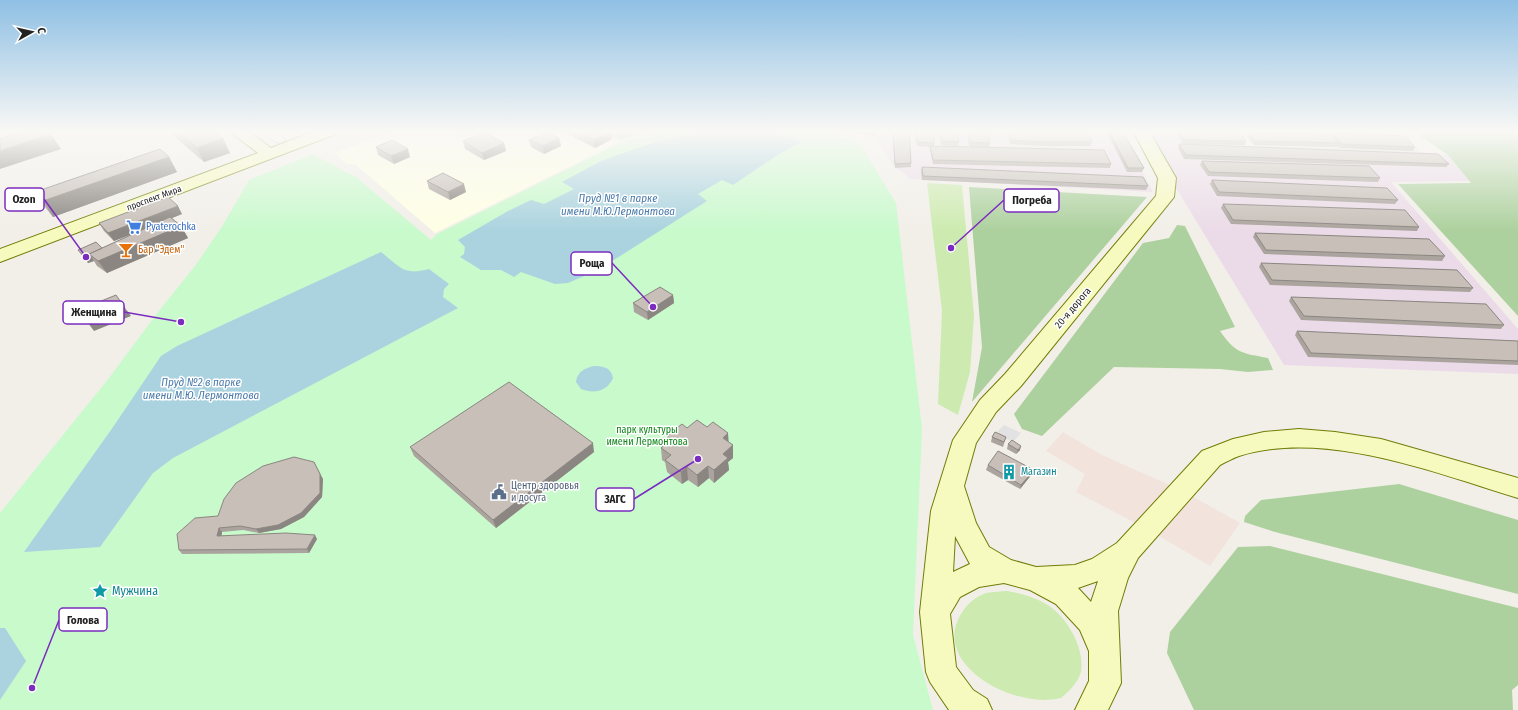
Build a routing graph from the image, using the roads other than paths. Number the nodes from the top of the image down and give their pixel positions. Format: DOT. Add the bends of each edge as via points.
graph roads {
  1 [pos="243,164"];
  2 [pos="1159,164"];
  3 [pos="0,256"];
  4 [pos="952,485"];
  5 [pos="1518,488"];
  6 [pos="1128,550"];
  7 [pos="1004,571"];
  8 [pos="1036,579"];
  9 [pos="935,612"];
  10 [pos="1104,651"];
  11 [pos="941,672"];
  12 [pos="952,710"];
  13 [pos="976,710"];
  14 [pos="1091,710"];
  1 -- 3 [label="main road, проспект Мира"];
  2 -- 4 [label="main road, 20-я дорога" via="1167,178 1165,197 1018,374 988,406 965,440"];
  4 -- 7 [label="main road" via="963,525 980,555"];
  4 -- 9 [label="main road, 20-я дорога" via="944,511"];
  5 -- 6 [label="main road" via="1382,448 1335,440 1300,438 1264,441 1233,448 1212,458"];
  6 -- 8 [label="main road" via="1101,568 1075,577"];
  6 -- 10 [label="main road" via="1114,576 1103,610"];
  7 -- 8 [label="main road"];
  7 -- 9 [label="main road" via="974,575 950,588"];
  8 -- 10 [label="main road" via="1066,595 1090,621"];
  9 -- 11 [label="main road, 20-я дорога"];
  10 -- 14 [label="main road" via="1106,683"];
  11 -- 12 [label="main road"];
  11 -- 13 [label="main road" via="962,701"];
}
